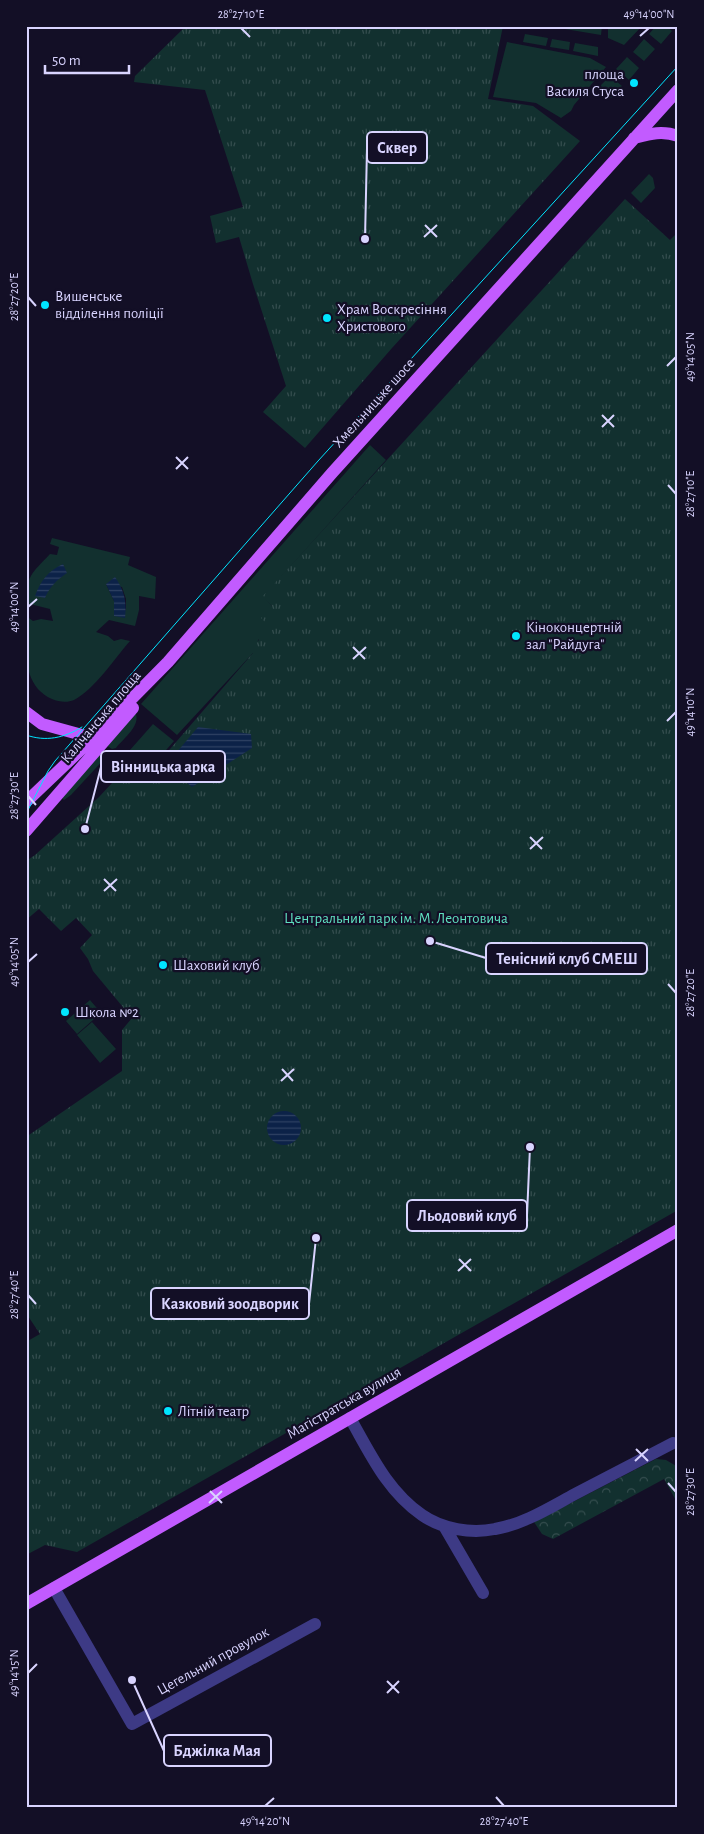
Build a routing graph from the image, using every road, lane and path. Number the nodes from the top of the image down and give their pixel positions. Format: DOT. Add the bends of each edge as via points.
graph roads {
  1 [pos="678,90"];
  2 [pos="678,136"];
  3 [pos="634,138"];
  4 [pos="168,662"];
  5 [pos="26,712"];
  6 [pos="93,738"];
  7 [pos="59,793"];
  8 [pos="27,796"];
  9 [pos="26,831"];
  10 [pos="678,1230"];
  11 [pos="350,1418"];
  12 [pos="673,1443"];
  13 [pos="444,1526"];
  14 [pos="54,1588"];
  15 [pos="483,1593"];
  16 [pos="26,1604"];
  17 [pos="316,1624"];
  1 -- 3 [label="main road, Хмельницьке шосе"];
  2 -- 3 [label="main road" via="655,132"];
  3 -- 4 [label="main road, Хмельницьке шосе"];
  4 -- 6 [label="main road, Хмельницьке шосе"];
  4 -- 7 [label="main road, Калічанська площа"];
  5 -- 6 [label="main road, Калічанська площа" via="42,724"];
  6 -- 8 [label="main road, Калічанська площа"];
  7 -- 8 [label="main road, Калічанська площа" via="44,797"];
  7 -- 9 [label="main road, Калічанська площа"];
  10 -- 11 [label="main road, Магістратська вулиця"];
  11 -- 13 [label="street" via="385,1479 422,1516"];
  11 -- 14 [label="main road, Магістратська вулиця"];
  12 -- 13 [label="street" via="530,1518 473,1532"];
  13 -- 15 [label="street"];
  14 -- 16 [label="main road, Магістратська вулиця"];
  14 -- 17 [label="street, Цегельний провулок" via="132,1724"];
}
